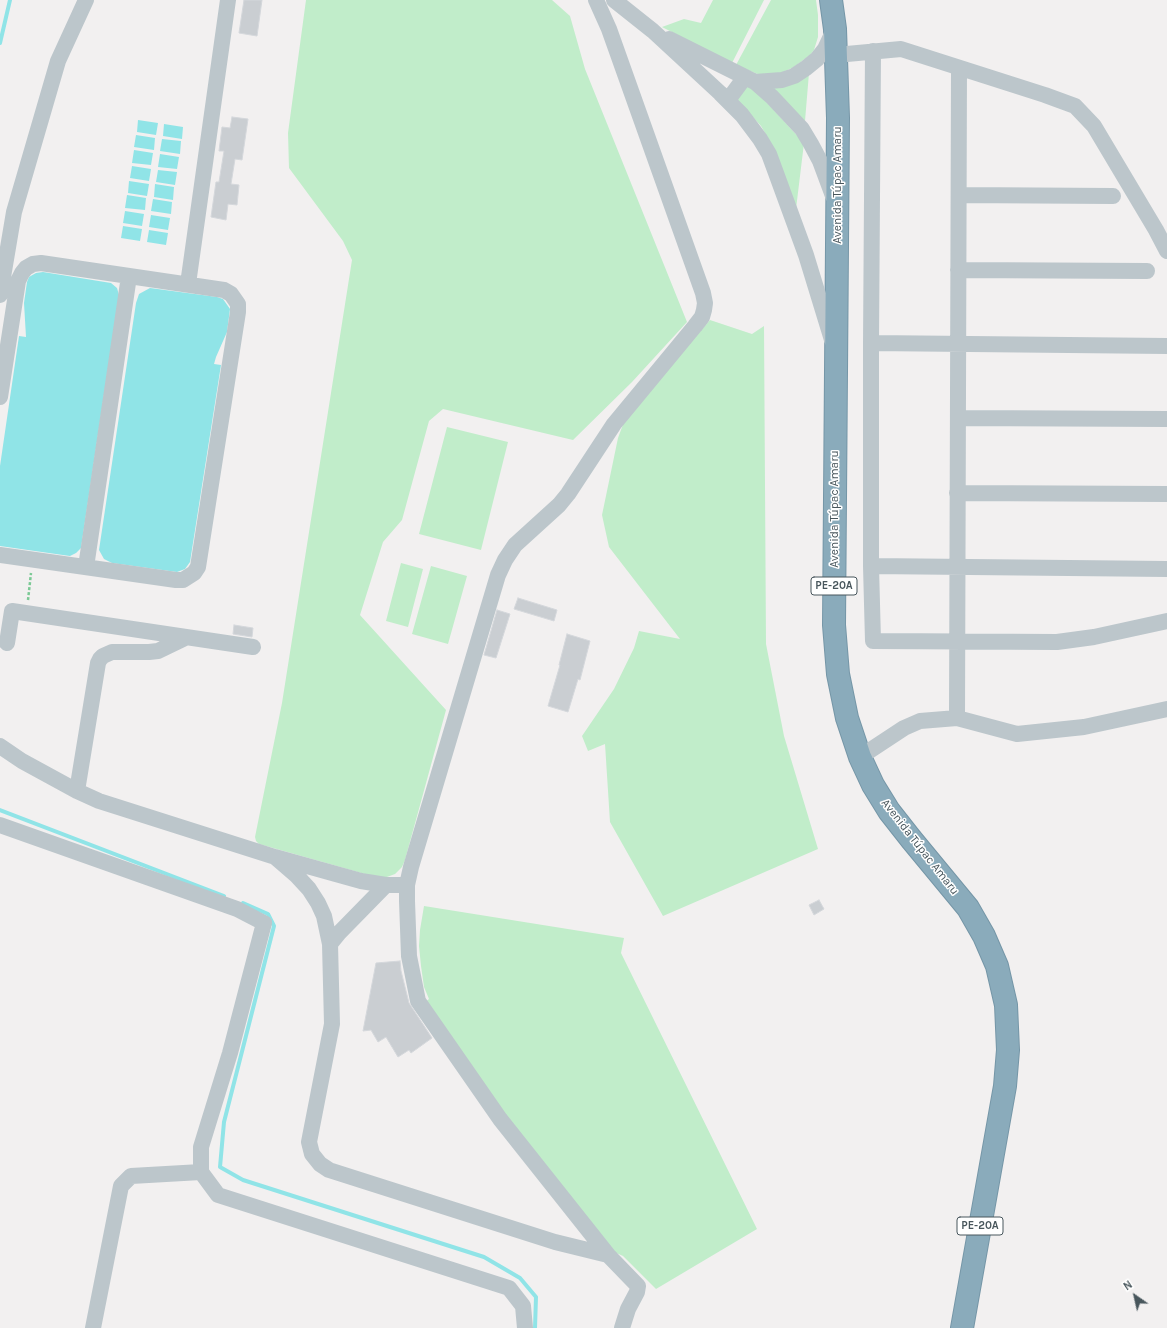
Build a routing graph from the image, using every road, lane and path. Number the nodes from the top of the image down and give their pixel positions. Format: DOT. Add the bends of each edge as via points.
graph roads {
  1 [pos="86,0"];
  2 [pos="228,0"];
  3 [pos="596,0"];
  4 [pos="614,0"];
  5 [pos="831,0"];
  6 [pos="835,29"];
  7 [pos="653,31"];
  8 [pos="873,51"];
  9 [pos="836,54"];
  10 [pos="959,68"];
  11 [pos="750,79"];
  12 [pos="728,100"];
  13 [pos="959,195"];
  14 [pos="1113,196"];
  15 [pos="837,213"];
  16 [pos="1167,251"];
  17 [pos="5,265"];
  18 [pos="26,268"];
  19 [pos="958,270"];
  20 [pos="1147,271"];
  21 [pos="129,276"];
  22 [pos="188,284"];
  23 [pos="0,295"];
  24 [pos="871,343"];
  25 [pos="958,344"];
  26 [pos="1167,346"];
  27 [pos="836,355"];
  28 [pos="0,396"];
  29 [pos="958,418"];
  30 [pos="1167,419"];
  31 [pos="958,493"];
  32 [pos="1167,494"];
  33 [pos="0,555"];
  34 [pos="33,560"];
  35 [pos="871,566"];
  36 [pos="957,566"];
  37 [pos="86,567"];
  38 [pos="1167,569"];
  39 [pos="27,613"];
  40 [pos="1167,621"];
  41 [pos="187,637"];
  42 [pos="957,642"];
  43 [pos="7,643"];
  44 [pos="252,647"];
  45 [pos="1167,709"];
  46 [pos="956,718"];
  47 [pos="0,746"];
  48 [pos="860,757"];
  49 [pos="77,791"];
  50 [pos="0,825"];
  51 [pos="274,856"];
  52 [pos="386,885"];
  53 [pos="407,885"];
  54 [pos="330,944"];
  55 [pos="201,1172"];
  56 [pos="608,1255"];
  57 [pos="93,1328"];
  58 [pos="525,1328"];
  59 [pos="622,1328"];
  60 [pos="962,1328"];
  1 -- 17 [label="street" via="58,61 14,212"];
  2 -- 22 [label="street"];
  3 -- 53 [label="street" via="609,29 703,293 704,310 695,326 614,424 559,505 515,545 505,560 498,575"];
  4 -- 7 [label="street"];
  5 -- 6 [label="highway, Avenida Túpac Amaru / PE-20A"];
  6 -- 9 [label="highway, Avenida Túpac Amaru / PE-20A"];
  6 -- 11 [label="street" via="817,59 794,76 782,80"];
  7 -- 11 [label="street"];
  7 -- 12 [label="street"];
  8 -- 9 [label="street"];
  8 -- 10 [label="street" via="900,49"];
  8 -- 24 [label="street"];
  9 -- 15 [label="highway, Avenida Túpac Amaru / PE-20A"];
  10 -- 13 [label="street"];
  10 -- 16 [label="street" via="1075,106 1094,126"];
  11 -- 12 [label="street"];
  11 -- 15 [label="street" via="802,129 820,161"];
  12 -- 27 [label="street" via="752,127 769,154 806,255"];
  13 -- 14 [label="street"];
  13 -- 19 [label="street"];
  15 -- 27 [label="highway, Avenida Túpac Amaru / PE-20A"];
  17 -- 18 [label="street"];
  17 -- 23 [label="street"];
  18 -- 21 [label="street" via="40,264"];
  18 -- 28 [label="street" via="18,281"];
  19 -- 20 [label="street"];
  19 -- 25 [label="street"];
  21 -- 22 [label="street"];
  21 -- 37 [label="street"];
  22 -- 37 [label="street" via="224,290 231,294 238,304 198,567 183,580"];
  24 -- 25 [label="street"];
  24 -- 35 [label="street"];
  25 -- 26 [label="street"];
  25 -- 29 [label="street"];
  27 -- 48 [label="highway, Avenida Túpac Amaru / PE-20A" via="834,625 838,674 847,718"];
  29 -- 30 [label="street"];
  29 -- 31 [label="street"];
  31 -- 32 [label="street"];
  31 -- 36 [label="street"];
  33 -- 34 [label="street"];
  34 -- 37 [label="street"];
  34 -- 39 [label="path"];
  35 -- 36 [label="street"];
  35 -- 42 [label="street" via="873,641"];
  36 -- 38 [label="street"];
  36 -- 42 [label="street"];
  39 -- 41 [label="street"];
  39 -- 43 [label="street" via="12,610"];
  40 -- 42 [label="street" via="1094,637 1057,642"];
  41 -- 44 [label="street"];
  41 -- 49 [label="street" via="158,651 112,652 100,659"];
  42 -- 46 [label="street"];
  45 -- 46 [label="street" via="1084,727 1017,734"];
  46 -- 48 [label="street" via="920,721 904,728"];
  47 -- 49 [label="street"];
  48 -- 60 [label="highway, Avenida Túpac Amaru / PE-20A" via="873,786 889,812 971,914 984,936 997,966 1006,1005 1008,1050 1005,1086"];
  49 -- 51 [label="street" via="99,801"];
  50 -- 55 [label="street" via="237,909 264,923 230,1052 201,1147"];
  51 -- 52 [label="street" via="361,881"];
  51 -- 54 [label="street" via="310,889 324,916"];
  52 -- 53 [label="street"];
  52 -- 54 [label="street"];
  53 -- 56 [label="street" via="409,956 420,1006 500,1120"];
  54 -- 56 [label="street" via="332,1024 309,1142 312,1154 320,1164 329,1170 555,1242"];
  55 -- 57 [label="street" via="131,1176 121,1186"];
  55 -- 58 [label="street" via="218,1195 509,1288 523,1306"];
  56 -- 59 [label="street" via="638,1286 638,1292 628,1309"];
}
